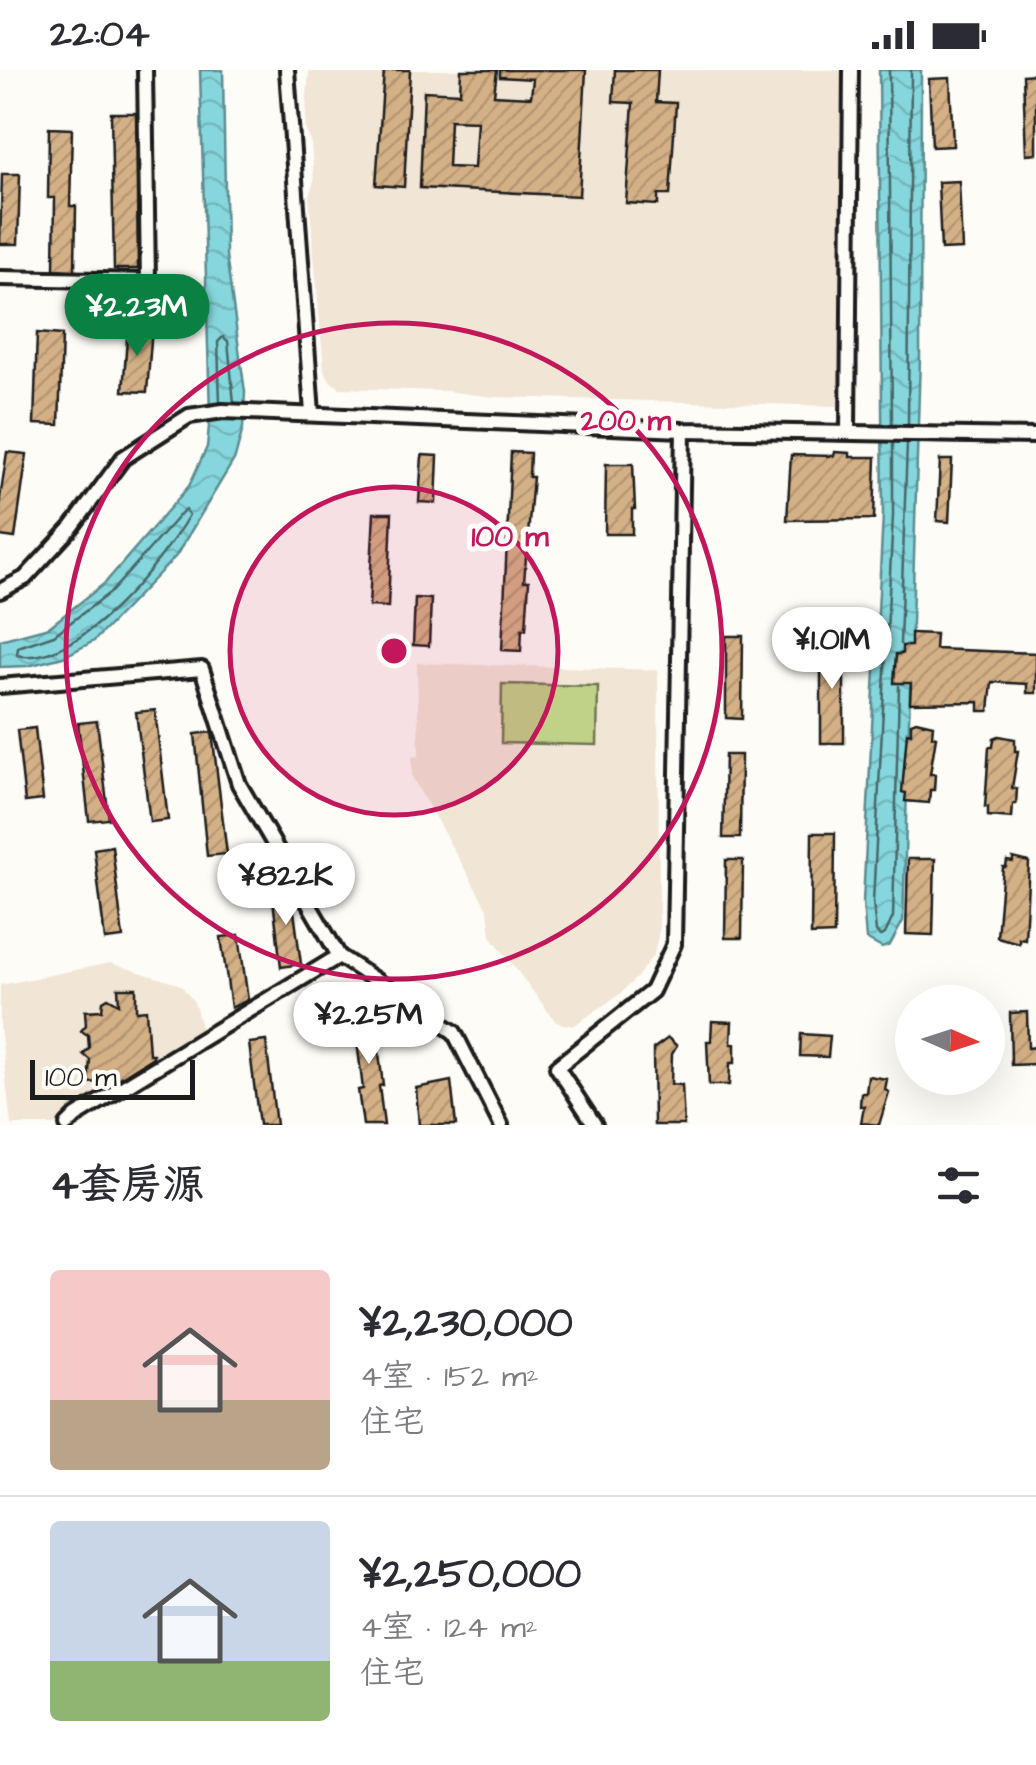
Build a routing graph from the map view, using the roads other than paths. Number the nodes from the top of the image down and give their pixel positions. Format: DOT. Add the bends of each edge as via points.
graph roads {
  1 [pos="145,70"];
  2 [pos="287,70"];
  3 [pos="851,70"];
  4 [pos="0,278"];
  5 [pos="312,414"];
  6 [pos="683,430"];
  7 [pos="848,432"];
  8 [pos="1036,436"];
  9 [pos="0,591"];
  10 [pos="0,686"];
  11 [pos="339,956"];
  12 [pos="67,1125"];
  13 [pos="501,1125"];
  14 [pos="595,1125"];
  1 -- 4 [label="street" via="148,280"];
  2 -- 5 [label="street"];
  3 -- 7 [label="street"];
  5 -- 6 [label="street"];
  5 -- 9 [label="street" via="223,410 189,416 123,458 25,578"];
  6 -- 7 [label="street"];
  6 -- 14 [label="street" via="674,944 652,991 557,1067"];
  7 -- 8 [label="street"];
  10 -- 11 [label="street" via="202,669 239,784"];
  11 -- 12 [label="street"];
  11 -- 13 [label="street" via="454,1032"];
}
